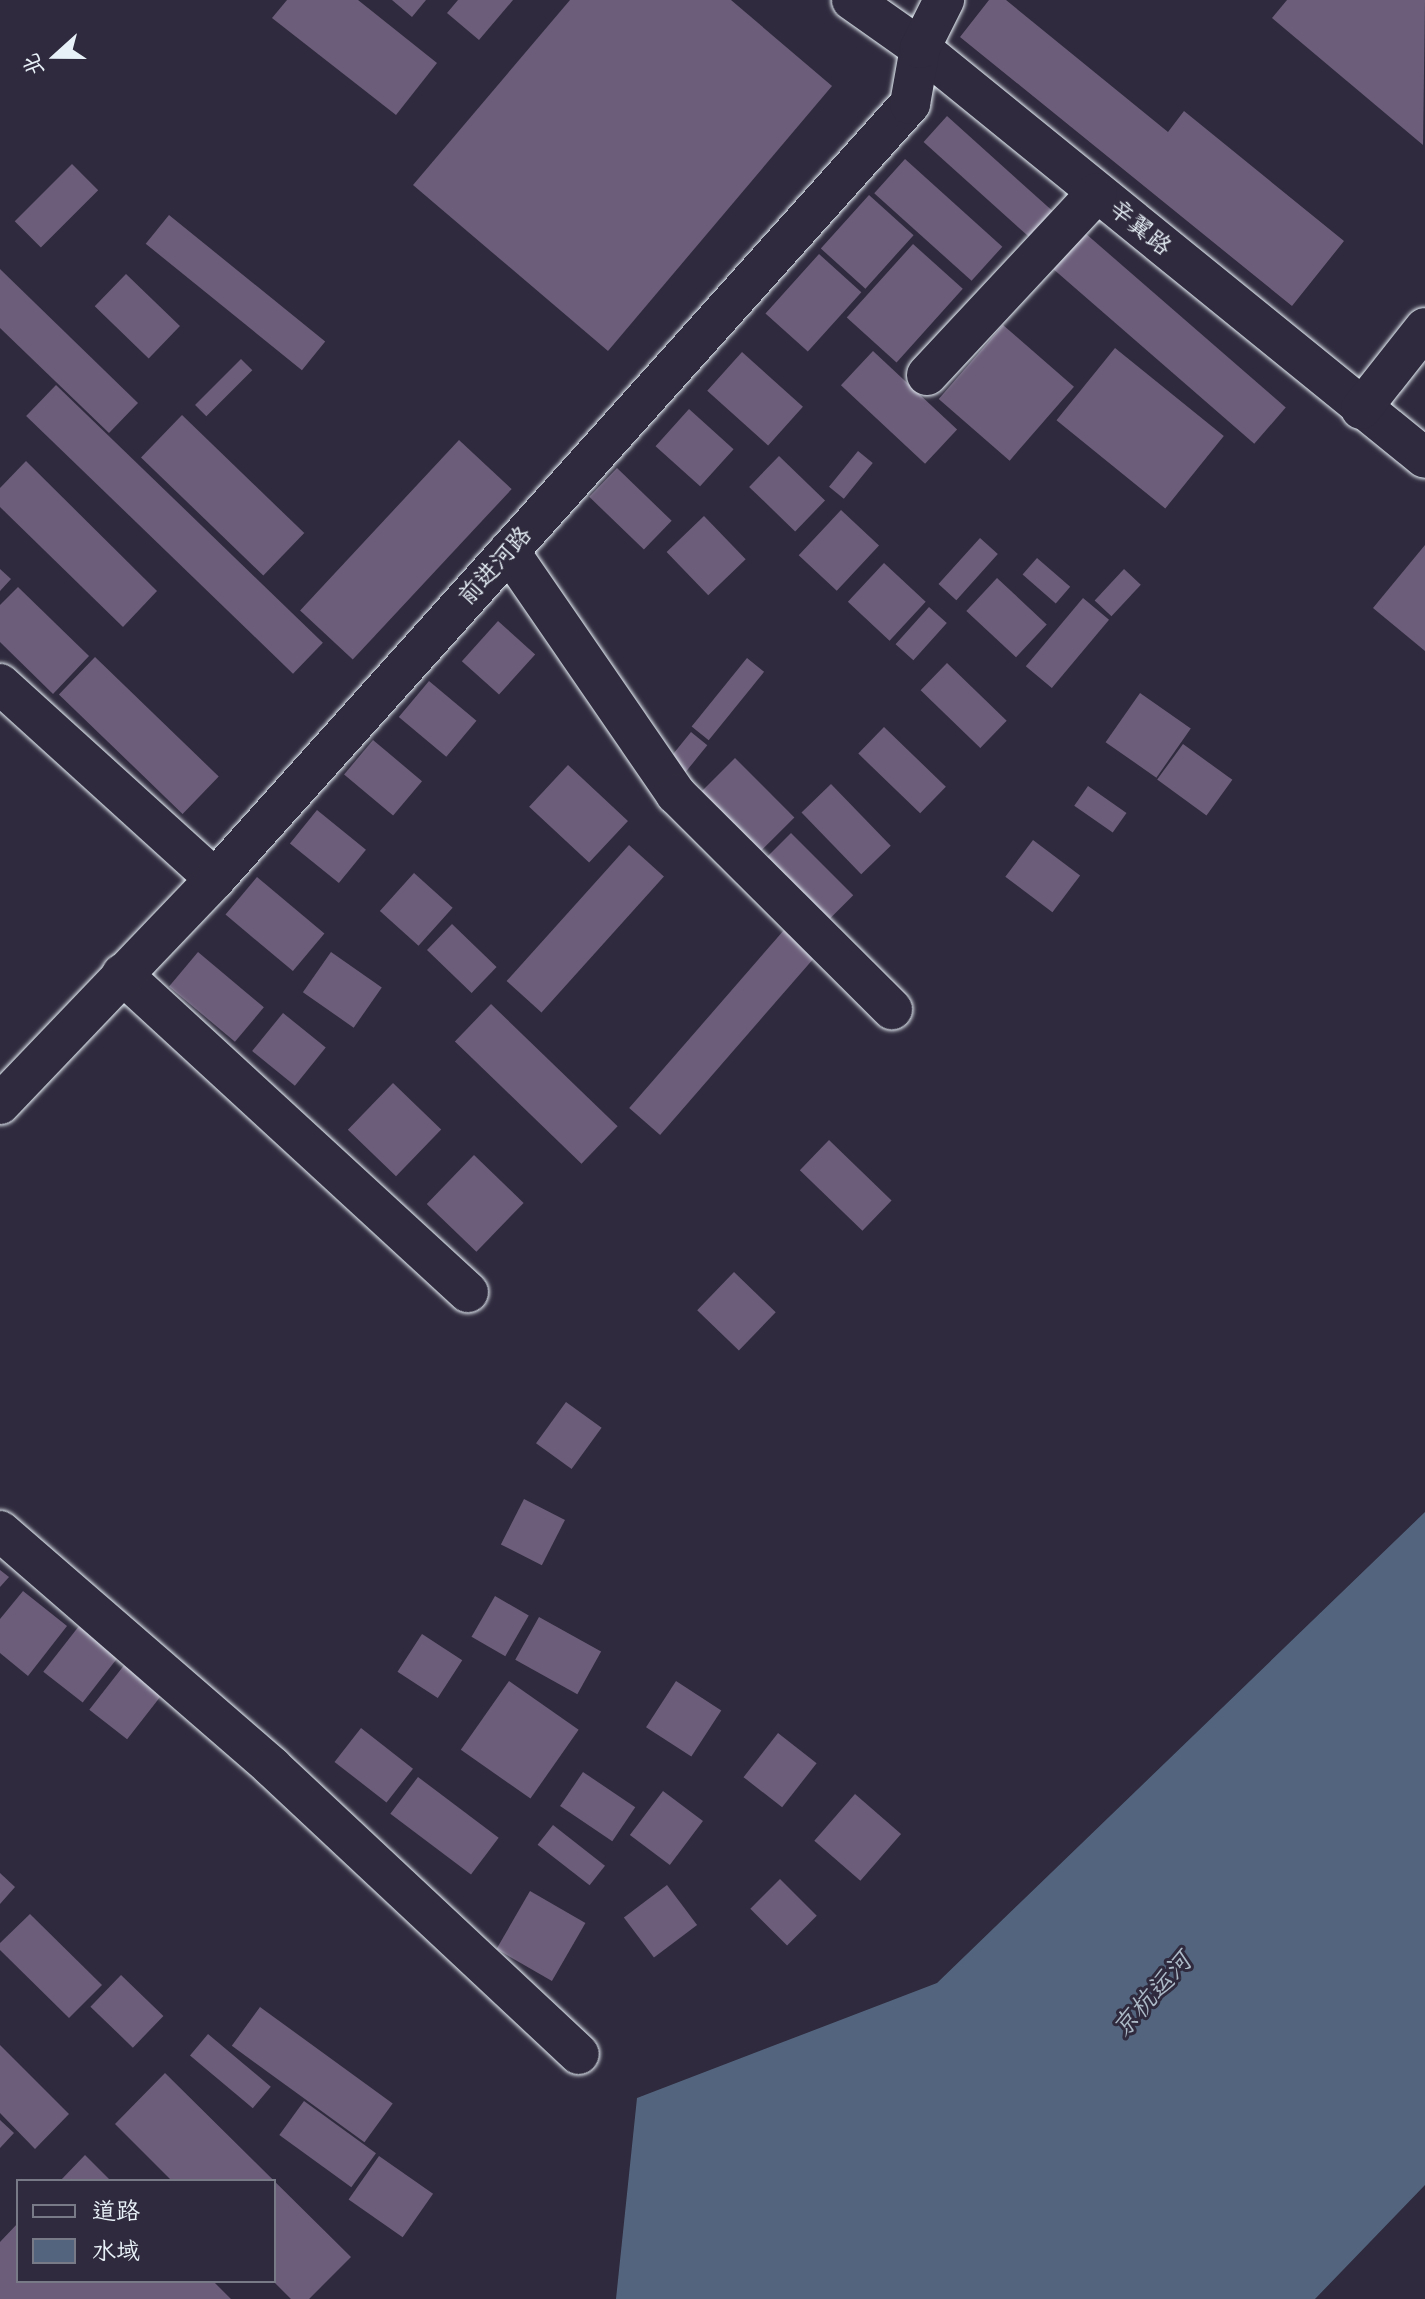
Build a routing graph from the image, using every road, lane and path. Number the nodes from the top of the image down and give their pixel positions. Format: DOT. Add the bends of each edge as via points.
graph roads {
  1 [pos="852,0"];
  2 [pos="944,0"];
  3 [pos="920,48"];
  4 [pos="1097,193"];
  5 [pos="1425,328"];
  6 [pos="927,375"];
  7 [pos="1361,409"];
  8 [pos="1425,458"];
  9 [pos="509,551"];
  10 [pos="0,684"];
  11 [pos="215,879"];
  12 [pos="122,974"];
  13 [pos="892,1009"];
  14 [pos="0,1104"];
  15 [pos="468,1292"];
  16 [pos="0,1531"];
  17 [pos="579,2054"];
  1 -- 3 [label="street, 辛翼路"];
  2 -- 3 [label="street, 前进河路"];
  3 -- 4 [label="street, 辛翼路"];
  3 -- 9 [label="street, 前进河路" via="910,104"];
  4 -- 6 [label="street"];
  4 -- 7 [label="street, 辛翼路"];
  5 -- 7 [label="street"];
  7 -- 8 [label="street, 辛翼路"];
  9 -- 11 [label="street, 前进河路"];
  9 -- 13 [label="street" via="676,794"];
  10 -- 11 [label="street"];
  11 -- 12 [label="street, 前进河路"];
  12 -- 14 [label="street, 前进河路"];
  12 -- 15 [label="street"];
  16 -- 17 [label="street" via="272,1767"];
}
